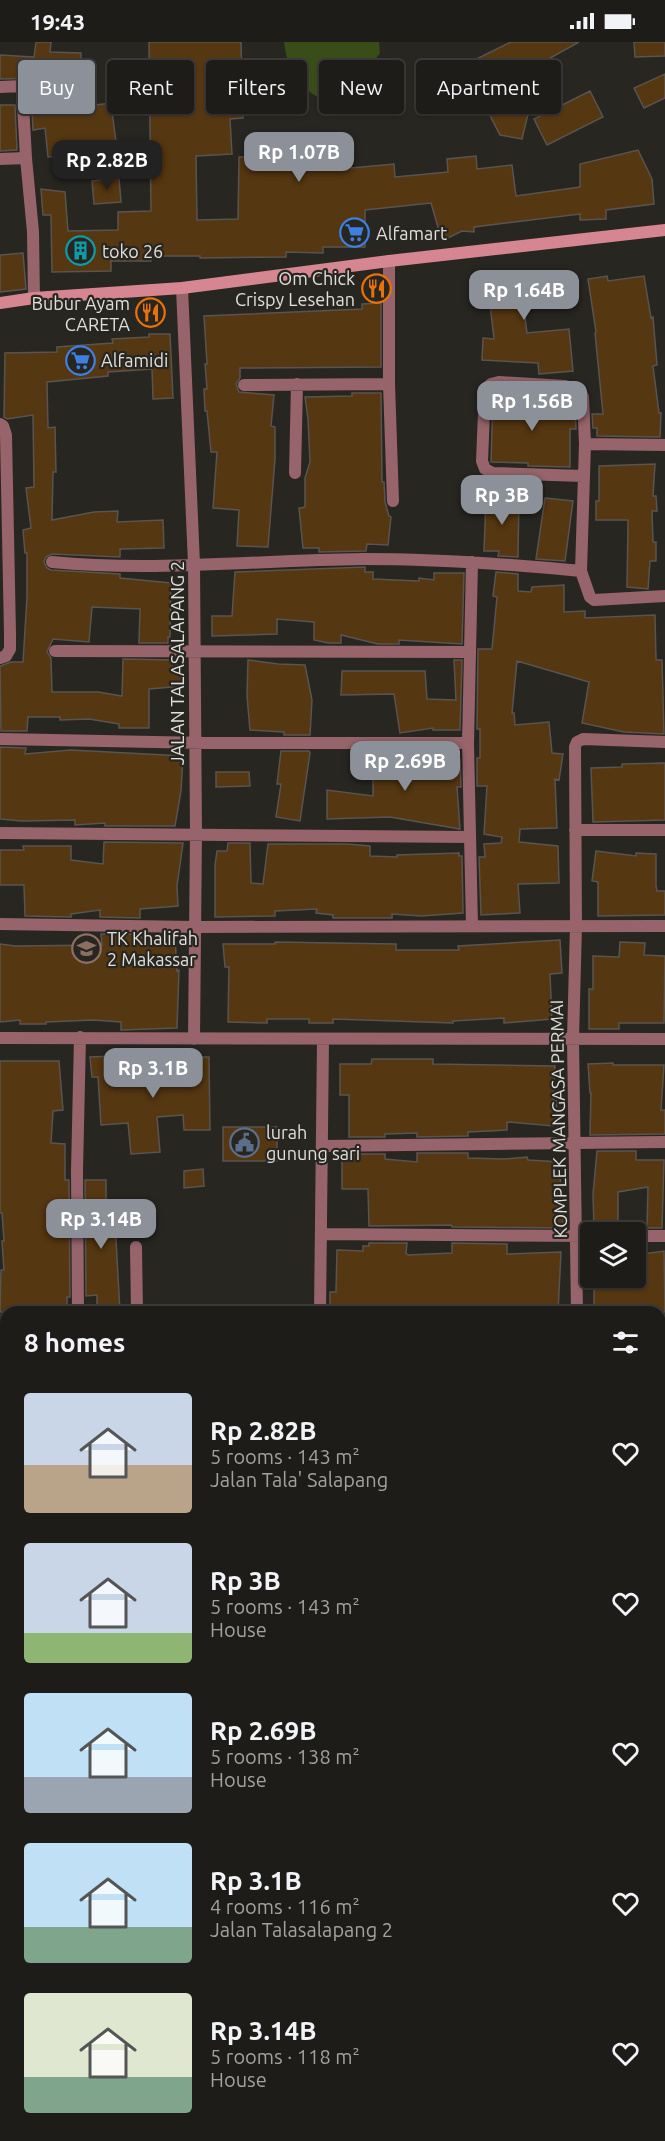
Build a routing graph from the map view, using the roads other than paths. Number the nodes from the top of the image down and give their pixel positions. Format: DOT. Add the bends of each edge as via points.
graph roads {
  1 [pos="18,86"];
  2 [pos="0,87"];
  3 [pos="24,114"];
  4 [pos="26,158"];
  5 [pos="0,159"];
  6 [pos="665,230"];
  7 [pos="389,261"];
  8 [pos="182,288"];
  9 [pos="34,298"];
  10 [pos="0,303"];
  11 [pos="297,384"];
  12 [pos="389,384"];
  13 [pos="244,385"];
  14 [pos="0,424"];
  15 [pos="585,444"];
  16 [pos="665,445"];
  17 [pos="295,473"];
  18 [pos="584,476"];
  19 [pos="393,501"];
  20 [pos="52,562"];
  21 [pos="472,562"];
  22 [pos="194,564"];
  23 [pos="580,571"];
  24 [pos="665,596"];
  25 [pos="55,651"];
  26 [pos="195,652"];
  27 [pos="469,652"];
  28 [pos="0,658"];
  29 [pos="0,739"];
  30 [pos="195,742"];
  31 [pos="665,742"];
  32 [pos="468,743"];
  33 [pos="575,830"];
  34 [pos="665,830"];
  35 [pos="0,832"];
  36 [pos="196,833"];
  37 [pos="470,837"];
  38 [pos="0,924"];
  39 [pos="472,926"];
  40 [pos="576,926"];
  41 [pos="665,926"];
  42 [pos="195,927"];
  43 [pos="80,1037"];
  44 [pos="0,1038"];
  45 [pos="194,1039"];
  46 [pos="573,1039"];
  47 [pos="665,1039"];
  48 [pos="323,1040"];
  49 [pos="665,1142"];
  50 [pos="574,1143"];
  51 [pos="323,1146"];
  52 [pos="321,1234"];
  53 [pos="577,1236"];
  54 [pos="646,1236"];
  55 [pos="665,1236"];
  56 [pos="136,1247"];
  57 [pos="78,1306"];
  58 [pos="137,1306"];
  59 [pos="320,1306"];
  60 [pos="577,1306"];
  1 -- 2 [label="street"];
  3 -- 4 [label="street"];
  4 -- 5 [label="street"];
  4 -- 9 [label="street"];
  6 -- 7 [label="main road"];
  7 -- 8 [label="main road"];
  7 -- 12 [label="street"];
  8 -- 9 [label="main road"];
  8 -- 22 [label="street, JALAN TALASALAPANG 2"];
  9 -- 10 [label="main road"];
  11 -- 12 [label="street"];
  11 -- 13 [label="street"];
  11 -- 17 [label="street"];
  12 -- 19 [label="street"];
  14 -- 28 [label="street" via="6,435 10,634 10,650"];
  15 -- 16 [label="street"];
  15 -- 18 [label="street"];
  15 -- 18 [label="street" via="583,397 579,390 499,382 485,389 485,469 493,473"];
  18 -- 23 [label="street"];
  20 -- 22 [label="street"];
  21 -- 22 [label="street"];
  21 -- 23 [label="street"];
  21 -- 27 [label="street"];
  22 -- 26 [label="street, JALAN TALASALAPANG 2"];
  23 -- 24 [label="street" via="594,600"];
  25 -- 26 [label="street"];
  26 -- 27 [label="street"];
  26 -- 30 [label="street, JALAN TALASALAPANG 2"];
  27 -- 32 [label="street"];
  29 -- 30 [label="street"];
  30 -- 32 [label="street"];
  30 -- 36 [label="street, JALAN TALASALAPANG 2"];
  31 -- 33 [label="street, KOMPLEK MANGASA PERMAI" via="577,742"];
  32 -- 37 [label="street"];
  33 -- 34 [label="street"];
  33 -- 40 [label="street, KOMPLEK MANGASA PERMAI"];
  35 -- 36 [label="street"];
  36 -- 37 [label="street"];
  36 -- 42 [label="street, JALAN TALASALAPANG 2"];
  37 -- 39 [label="street"];
  38 -- 42 [label="street"];
  39 -- 40 [label="street"];
  39 -- 42 [label="street"];
  40 -- 41 [label="street"];
  40 -- 46 [label="street, KOMPLEK MANGASA PERMAI"];
  42 -- 45 [label="street, JALAN TALASALAPANG 2"];
  43 -- 44 [label="street"];
  43 -- 45 [label="street"];
  43 -- 57 [label="street"];
  45 -- 48 [label="street"];
  46 -- 47 [label="street"];
  46 -- 48 [label="street"];
  46 -- 50 [label="street, KOMPLEK MANGASA PERMAI"];
  48 -- 51 [label="street"];
  49 -- 50 [label="street"];
  50 -- 51 [label="street"];
  50 -- 53 [label="street, KOMPLEK MANGASA PERMAI"];
  51 -- 52 [label="street"];
  52 -- 53 [label="street"];
  52 -- 59 [label="street"];
  53 -- 60 [label="street, KOMPLEK MANGASA PERMAI"];
  54 -- 55 [label="street"];
  56 -- 58 [label="street"];
}
